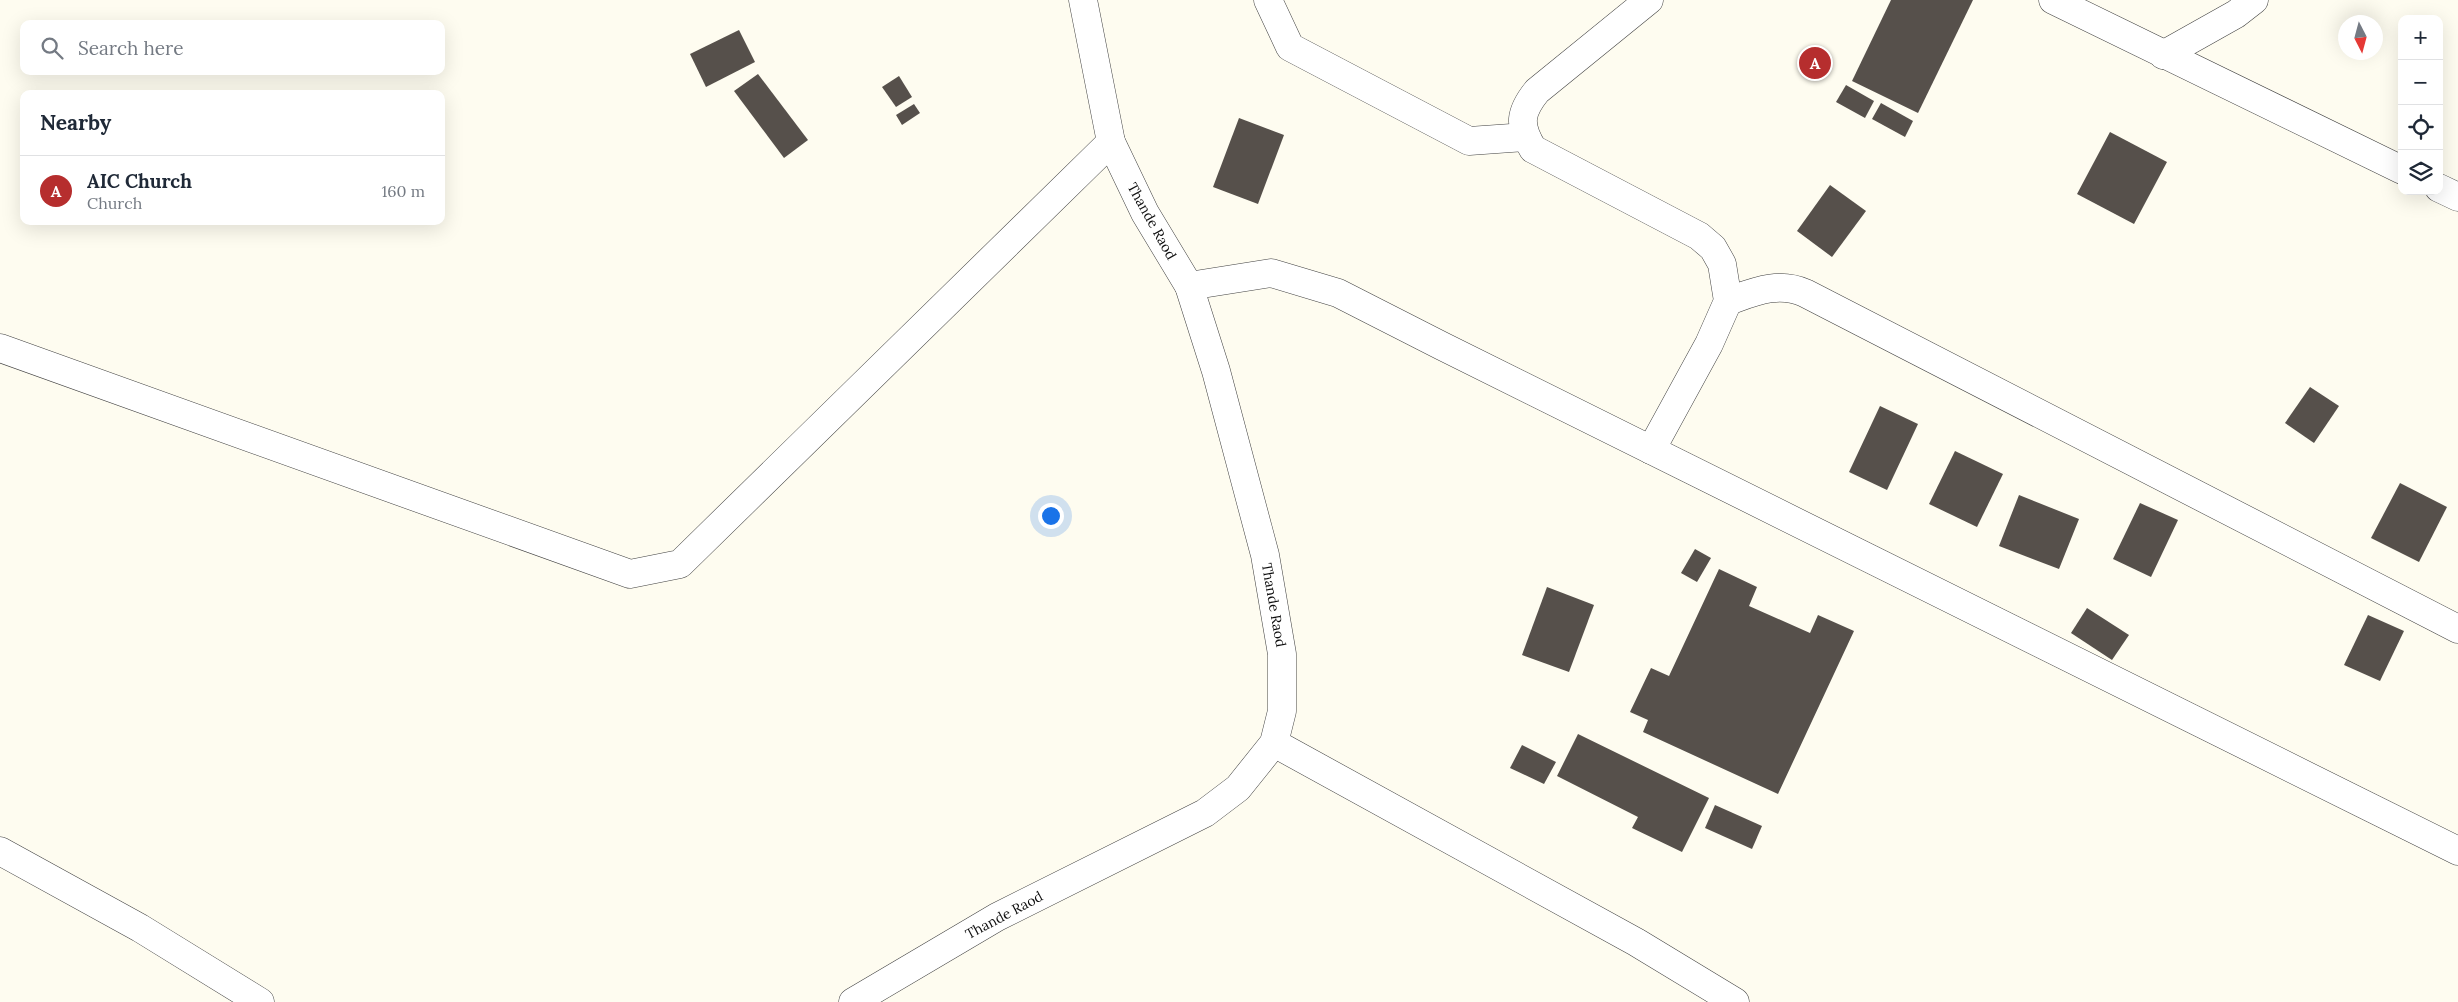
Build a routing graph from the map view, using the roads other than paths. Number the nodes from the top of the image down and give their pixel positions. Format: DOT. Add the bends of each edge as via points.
graph roads {
  1 [pos="1083,0"];
  2 [pos="1268,0"];
  3 [pos="1649,0"];
  4 [pos="2053,0"];
  5 [pos="2254,0"];
  6 [pos="2163,55"];
  7 [pos="1526,137"];
  8 [pos="1111,142"];
  9 [pos="2398,168"];
  10 [pos="2443,190"];
  11 [pos="2458,197"];
  12 [pos="1189,286"];
  13 [pos="1728,301"];
  14 [pos="0,348"];
  15 [pos="1651,450"];
  16 [pos="2458,629"];
  17 [pos="1274,744"];
  18 [pos="0,851"];
  19 [pos="2458,851"];
  20 [pos="260,1002"];
  21 [pos="852,1002"];
  22 [pos="1735,1002"];
  1 -- 8 [label="street, Thande Raod"];
  2 -- 7 [label="street" via="1290,47 1469,141"];
  3 -- 7 [label="street" via="1537,91 1526,104 1522,118"];
  4 -- 6 [label="street"];
  5 -- 6 [label="street" via="2220,24"];
  6 -- 9 [label="street"];
  7 -- 13 [label="street" via="1533,149 1699,236 1713,248 1722,264"];
  8 -- 12 [label="street, Thande Raod" via="1145,213"];
  8 -- 14 [label="street" via="680,564 658,569 630,574"];
  10 -- 11 [label="street"];
  12 -- 15 [label="street" via="1271,273 1338,293"];
  12 -- 17 [label="street, Thande Raod" via="1216,371 1265,555 1282,654 1282,711"];
  13 -- 15 [label="street" via="1709,344"];
  13 -- 16 [label="street" via="1771,287 1785,286 1805,293"];
  15 -- 19 [label="street"];
  17 -- 21 [label="street, Thande Raod" via="1238,788 1205,813 997,917"];
  17 -- 22 [label="street" via="1636,942"];
  18 -- 20 [label="street" via="140,928"];
}
